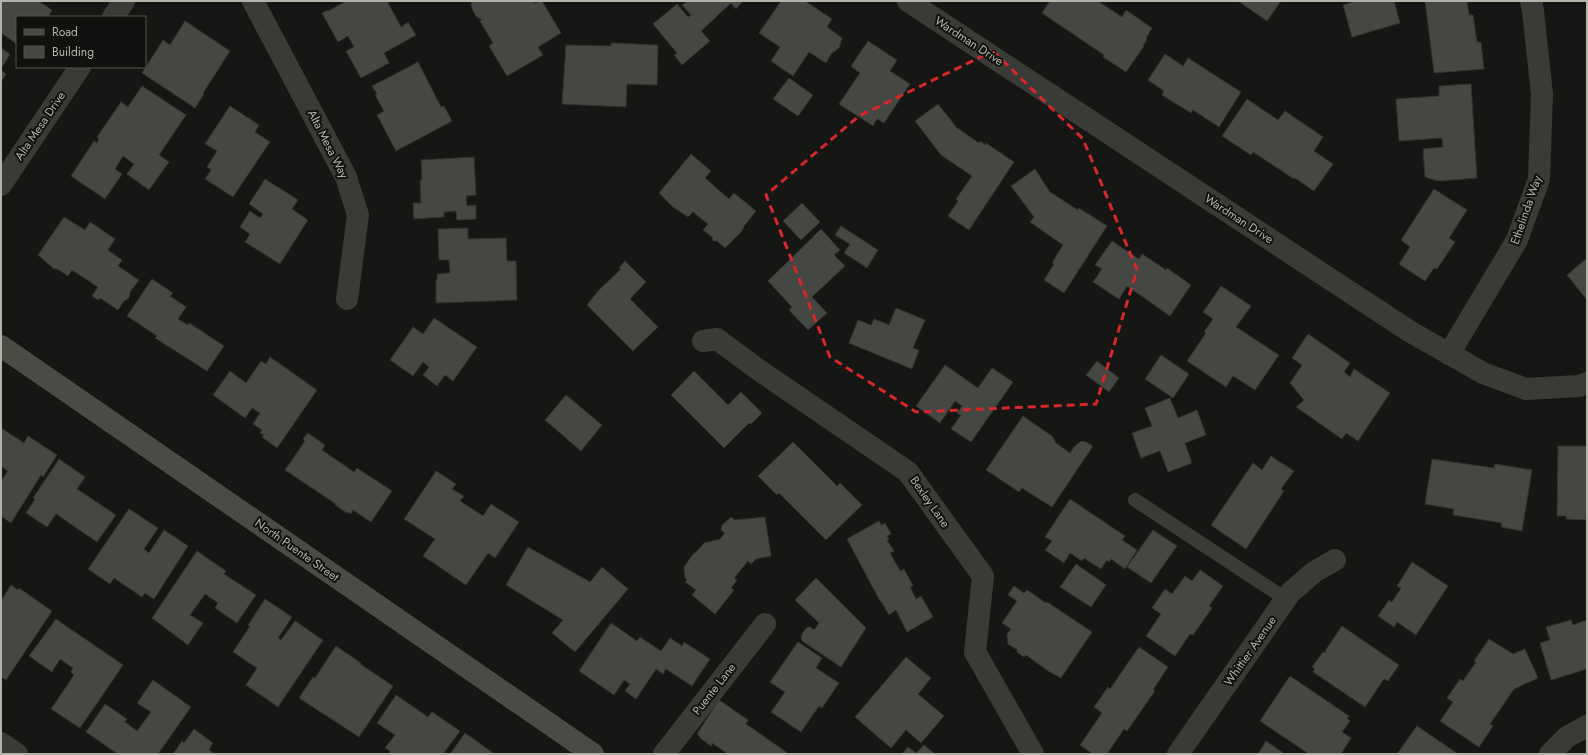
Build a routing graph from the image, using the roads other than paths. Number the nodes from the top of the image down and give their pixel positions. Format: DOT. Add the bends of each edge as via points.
graph roads {
  1 [pos="124,1"];
  2 [pos="253,1"];
  3 [pos="908,1"];
  4 [pos="1531,1"];
  5 [pos="114,16"];
  6 [pos="79,68"];
  7 [pos="1,185"];
  8 [pos="347,299"];
  9 [pos="703,341"];
  10 [pos="1,346"];
  11 [pos="1449,354"];
  12 [pos="1587,383"];
  13 [pos="1135,500"];
  14 [pos="1335,560"];
  15 [pos="1286,599"];
  16 [pos="765,624"];
  17 [pos="1587,726"];
  18 [pos="1,743"];
  19 [pos="17,754"];
  20 [pos="593,754"];
  21 [pos="664,754"];
  22 [pos="1033,754"];
  23 [pos="1178,754"];
  24 [pos="1550,754"];
  1 -- 5 [label="street"];
  2 -- 8 [label="street, Alta Mesa Way" via="346,177 358,215"];
  3 -- 11 [label="street, Wardman Drive" via="1409,331"];
  4 -- 11 [label="street, Ethelinda Way" via="1542,94 1539,179 1517,240"];
  6 -- 7 [label="street, Alta Mesa Drive"];
  9 -- 22 [label="street, Bexley Lane" via="717,339 908,472 983,576 975,652"];
  10 -- 20 [label="street, North Puente Street"];
  11 -- 12 [label="street, Wardman Drive" via="1483,373 1526,389 1579,386"];
  13 -- 15 [label="lane"];
  14 -- 15 [label="street, Whittier Avenue" via="1314,572"];
  15 -- 23 [label="street, Whittier Avenue"];
  16 -- 21 [label="street, Puente Lane"];
  17 -- 24 [label="street" via="1568,737"];
  18 -- 19 [label="street"];
}
